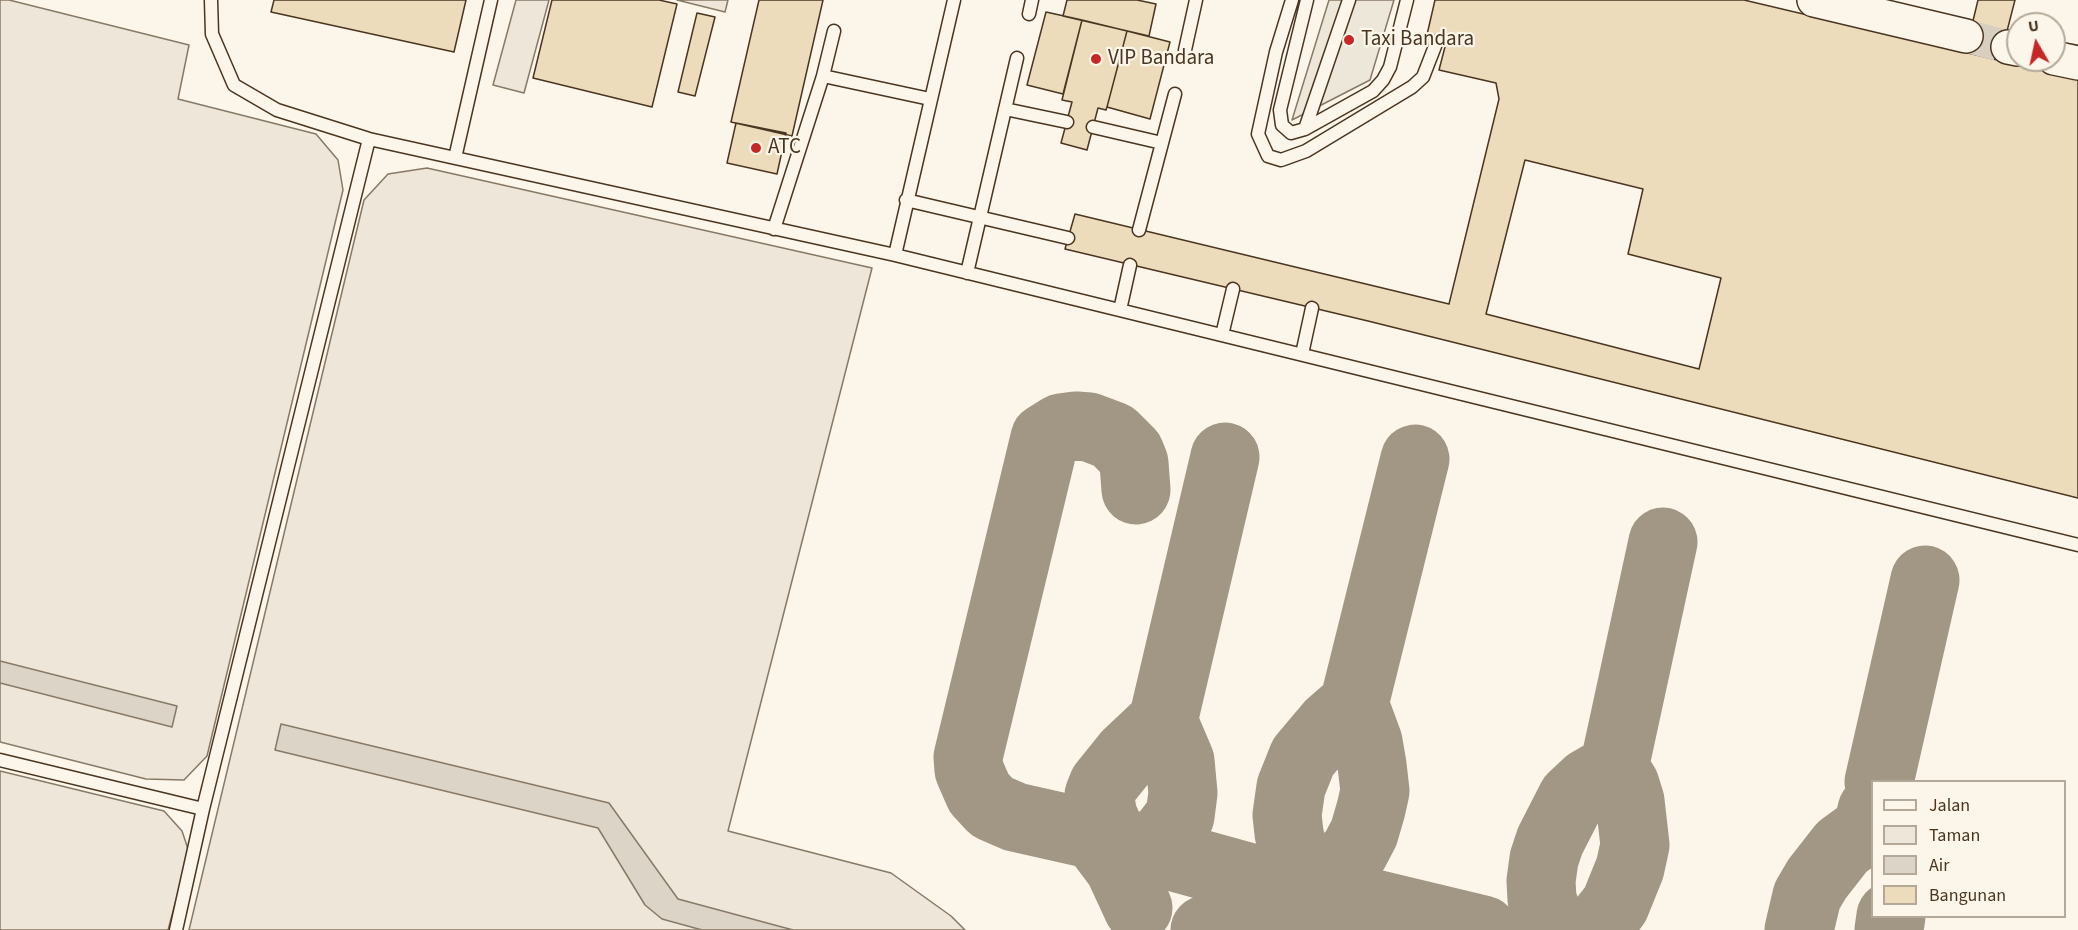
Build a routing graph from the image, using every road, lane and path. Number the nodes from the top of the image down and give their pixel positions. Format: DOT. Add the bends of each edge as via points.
graph roads {
  1 [pos="209,0"];
  2 [pos="491,0"];
  3 [pos="954,0"];
  4 [pos="1032,0"];
  5 [pos="1196,0"];
  6 [pos="1292,0"];
  7 [pos="1306,0"];
  8 [pos="1348,0"];
  9 [pos="1407,0"];
  10 [pos="1814,0"];
  11 [pos="1029,14"];
  12 [pos="834,31"];
  13 [pos="1966,36"];
  14 [pos="1437,41"];
  15 [pos="1185,50"];
  16 [pos="1017,58"];
  17 [pos="823,76"];
  18 [pos="1175,94"];
  19 [pos="930,99"];
  20 [pos="1005,109"];
  21 [pos="1067,122"];
  22 [pos="1093,128"];
  23 [pos="1305,129"];
  24 [pos="369,139"];
  25 [pos="1162,142"];
  26 [pos="455,158"];
  27 [pos="906,200"];
  28 [pos="980,217"];
  29 [pos="774,229"];
  30 [pos="1139,230"];
  31 [pos="1068,238"];
  32 [pos="895,255"];
  33 [pos="1130,265"];
  34 [pos="967,273"];
  35 [pos="1233,289"];
  36 [pos="1312,308"];
  37 [pos="1120,310"];
  38 [pos="1222,335"];
  39 [pos="1302,354"];
  40 [pos="2078,545"];
  41 [pos="0,760"];
  42 [pos="203,809"];
  43 [pos="176,930"];
  1 -- 24 [label="lane" via="212,34 234,85 277,110"];
  2 -- 26 [label="lane"];
  3 -- 19 [label="lane"];
  4 -- 11 [label="lane"];
  5 -- 15 [label="lane"];
  6 -- 14 [label="lane" via="1258,134 1268,156 1281,160 1306,151 1412,87 1423,77"];
  7 -- 23 [label="lane" via="1280,110 1282,125 1291,133"];
  8 -- 23 [label="lane"];
  9 -- 23 [label="lane" via="1383,80 1372,91"];
  10 -- 13 [label="street"];
  12 -- 17 [label="lane"];
  16 -- 20 [label="lane"];
  17 -- 19 [label="lane"];
  17 -- 29 [label="lane"];
  18 -- 25 [label="lane"];
  19 -- 27 [label="lane"];
  20 -- 21 [label="lane"];
  20 -- 28 [label="lane"];
  22 -- 25 [label="lane"];
  24 -- 26 [label="lane"];
  24 -- 42 [label="lane"];
  25 -- 30 [label="lane"];
  26 -- 29 [label="lane"];
  27 -- 28 [label="lane"];
  27 -- 32 [label="lane"];
  28 -- 31 [label="lane"];
  28 -- 34 [label="lane"];
  29 -- 32 [label="lane"];
  32 -- 34 [label="lane"];
  33 -- 37 [label="lane"];
  34 -- 37 [label="lane"];
  35 -- 38 [label="lane"];
  36 -- 39 [label="lane"];
  37 -- 38 [label="lane"];
  38 -- 39 [label="lane"];
  39 -- 40 [label="lane"];
  41 -- 42 [label="lane"];
  42 -- 43 [label="lane"];
}
